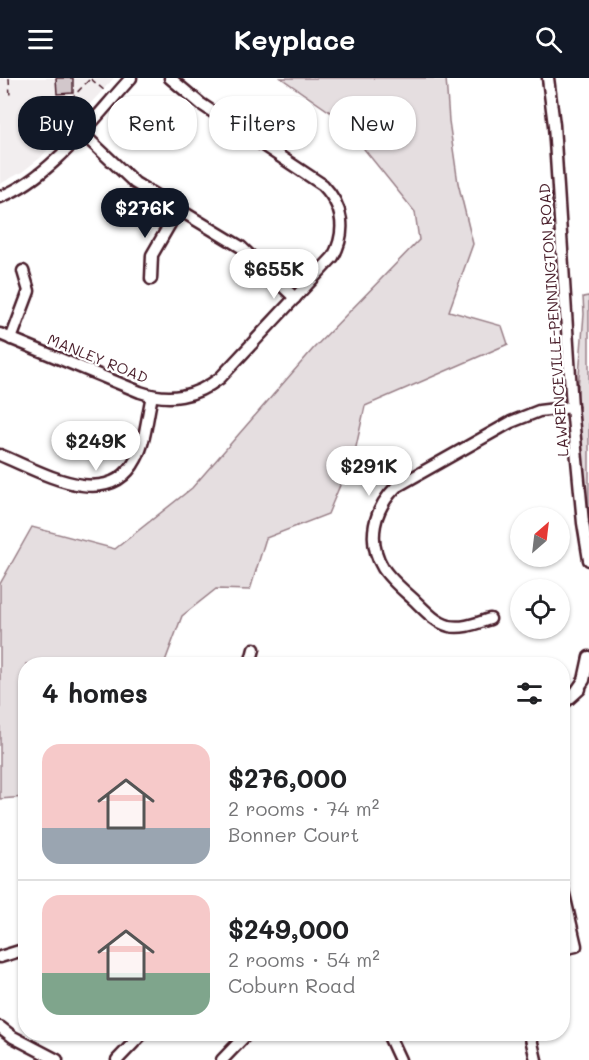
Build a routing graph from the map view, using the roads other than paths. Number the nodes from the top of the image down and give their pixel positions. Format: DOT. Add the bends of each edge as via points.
graph roads {
  1 [pos="131,78"];
  2 [pos="170,78"];
  3 [pos="548,78"];
  4 [pos="96,116"];
  5 [pos="96,146"];
  6 [pos="64,150"];
  7 [pos="0,197"];
  8 [pos="178,210"];
  9 [pos="23,271"];
  10 [pos="151,279"];
  11 [pos="295,298"];
  12 [pos="0,334"];
  13 [pos="11,339"];
  14 [pos="152,396"];
  15 [pos="572,407"];
  16 [pos="0,455"];
  17 [pos="589,560"];
  18 [pos="490,619"];
  19 [pos="254,649"];
  20 [pos="252,657"];
  21 [pos="589,657"];
  22 [pos="584,686"];
  23 [pos="570,698"];
  24 [pos="570,930"];
  25 [pos="570,947"];
  26 [pos="18,951"];
  27 [pos="0,957"];
  28 [pos="0,1027"];
  29 [pos="18,1039"];
  30 [pos="22,1041"];
  31 [pos="135,1041"];
  32 [pos="240,1041"];
  33 [pos="391,1041"];
  34 [pos="532,1041"];
  35 [pos="57,1060"];
  36 [pos="117,1060"];
  37 [pos="222,1060"];
  38 [pos="400,1060"];
  39 [pos="536,1060"];
  1 -- 4 [label="street"];
  2 -- 11 [label="street, MANLEY ROAD" via="201,104 322,186 335,201 342,219 337,248"];
  3 -- 15 [label="street, LAWRENCEVILLE-PENNINGTON ROAD"];
  5 -- 8 [label="street" via="135,183"];
  6 -- 7 [label="street" via="44,172"];
  8 -- 10 [label="street" via="152,255"];
  8 -- 11 [label="street" via="242,248"];
  9 -- 13 [label="street" via="29,291"];
  11 -- 14 [label="street, MANLEY ROAD" via="210,386 188,396"];
  12 -- 13 [label="street, MANLEY ROAD"];
  13 -- 14 [label="street, MANLEY ROAD"];
  14 -- 16 [label="street" via="140,451 130,468 114,481 94,487 75,484"];
  15 -- 17 [label="street, LAWRENCEVILLE-PENNINGTON ROAD"];
  15 -- 18 [label="street" via="539,411 511,422 396,487 378,512 374,535 378,558 390,577 442,623 466,627"];
  19 -- 20 [label="street"];
  21 -- 22 [label="street"];
  22 -- 23 [label="street"];
  24 -- 25 [label="street" via="576,946"];
  26 -- 27 [label="street"];
  28 -- 29 [label="street"];
  30 -- 35 [label="street"];
  31 -- 36 [label="street"];
  32 -- 37 [label="street"];
  33 -- 38 [label="street"];
  34 -- 39 [label="street"];
}
